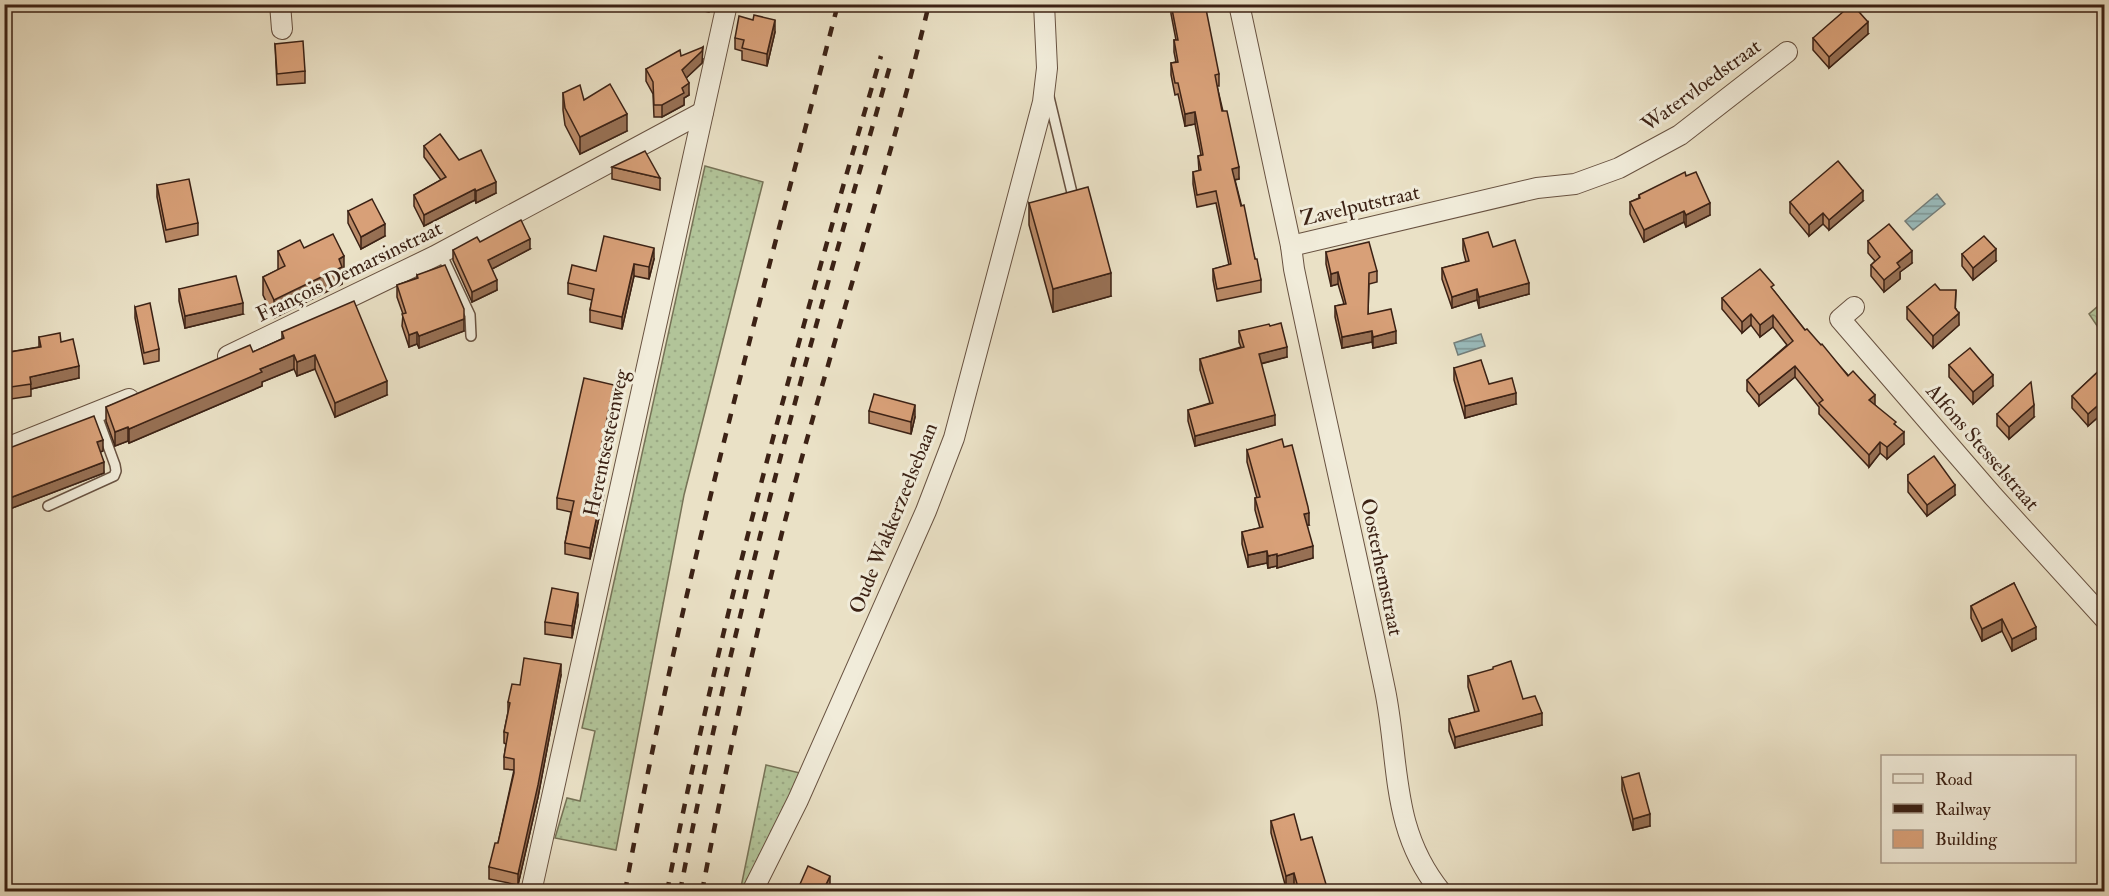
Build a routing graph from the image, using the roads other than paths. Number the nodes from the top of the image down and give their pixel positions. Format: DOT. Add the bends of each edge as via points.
graph roads {
  1 [pos="280,4"];
  2 [pos="727,4"];
  3 [pos="1044,4"];
  4 [pos="1239,4"];
  5 [pos="282,29"];
  6 [pos="1788,52"];
  7 [pos="1046,81"];
  8 [pos="703,112"];
  9 [pos="1575,184"];
  10 [pos="1073,197"];
  11 [pos="1292,246"];
  12 [pos="441,253"];
  13 [pos="1854,307"];
  14 [pos="471,336"];
  15 [pos="211,364"];
  16 [pos="148,391"];
  17 [pos="96,413"];
  18 [pos="4,449"];
  19 [pos="48,506"];
  20 [pos="2104,618"];
  21 [pos="531,891"];
  22 [pos="752,891"];
  23 [pos="1441,891"];
  1 -- 5 [label="street"];
  2 -- 8 [label="street, Herentsesteenweg"];
  3 -- 7 [label="street, Oude Wakkerzeelsebaan"];
  4 -- 11 [label="street, Zavelputstraat"];
  6 -- 9 [label="street, Watervloedstraat" via="1680,135 1619,168"];
  7 -- 10 [label="lane"];
  7 -- 22 [label="street, Oude Wakkerzeelsebaan" via="954,438 922,522 798,800"];
  8 -- 12 [label="street, François Demarsinstraat"];
  8 -- 21 [label="street, Herentsesteenweg"];
  9 -- 11 [label="street, Zavelputstraat" via="1537,188"];
  11 -- 23 [label="street, Oosterhemstraat" via="1324,417 1385,692 1398,796 1415,852"];
  12 -- 14 [label="lane" via="470,315"];
  12 -- 15 [label="street, François Demarsinstraat"];
  13 -- 20 [label="street, Alfons Stesselstraat" via="1840,319"];
  16 -- 17 [label="street"];
  17 -- 18 [label="street"];
  17 -- 19 [label="lane" via="115,465 114,476"];
}
